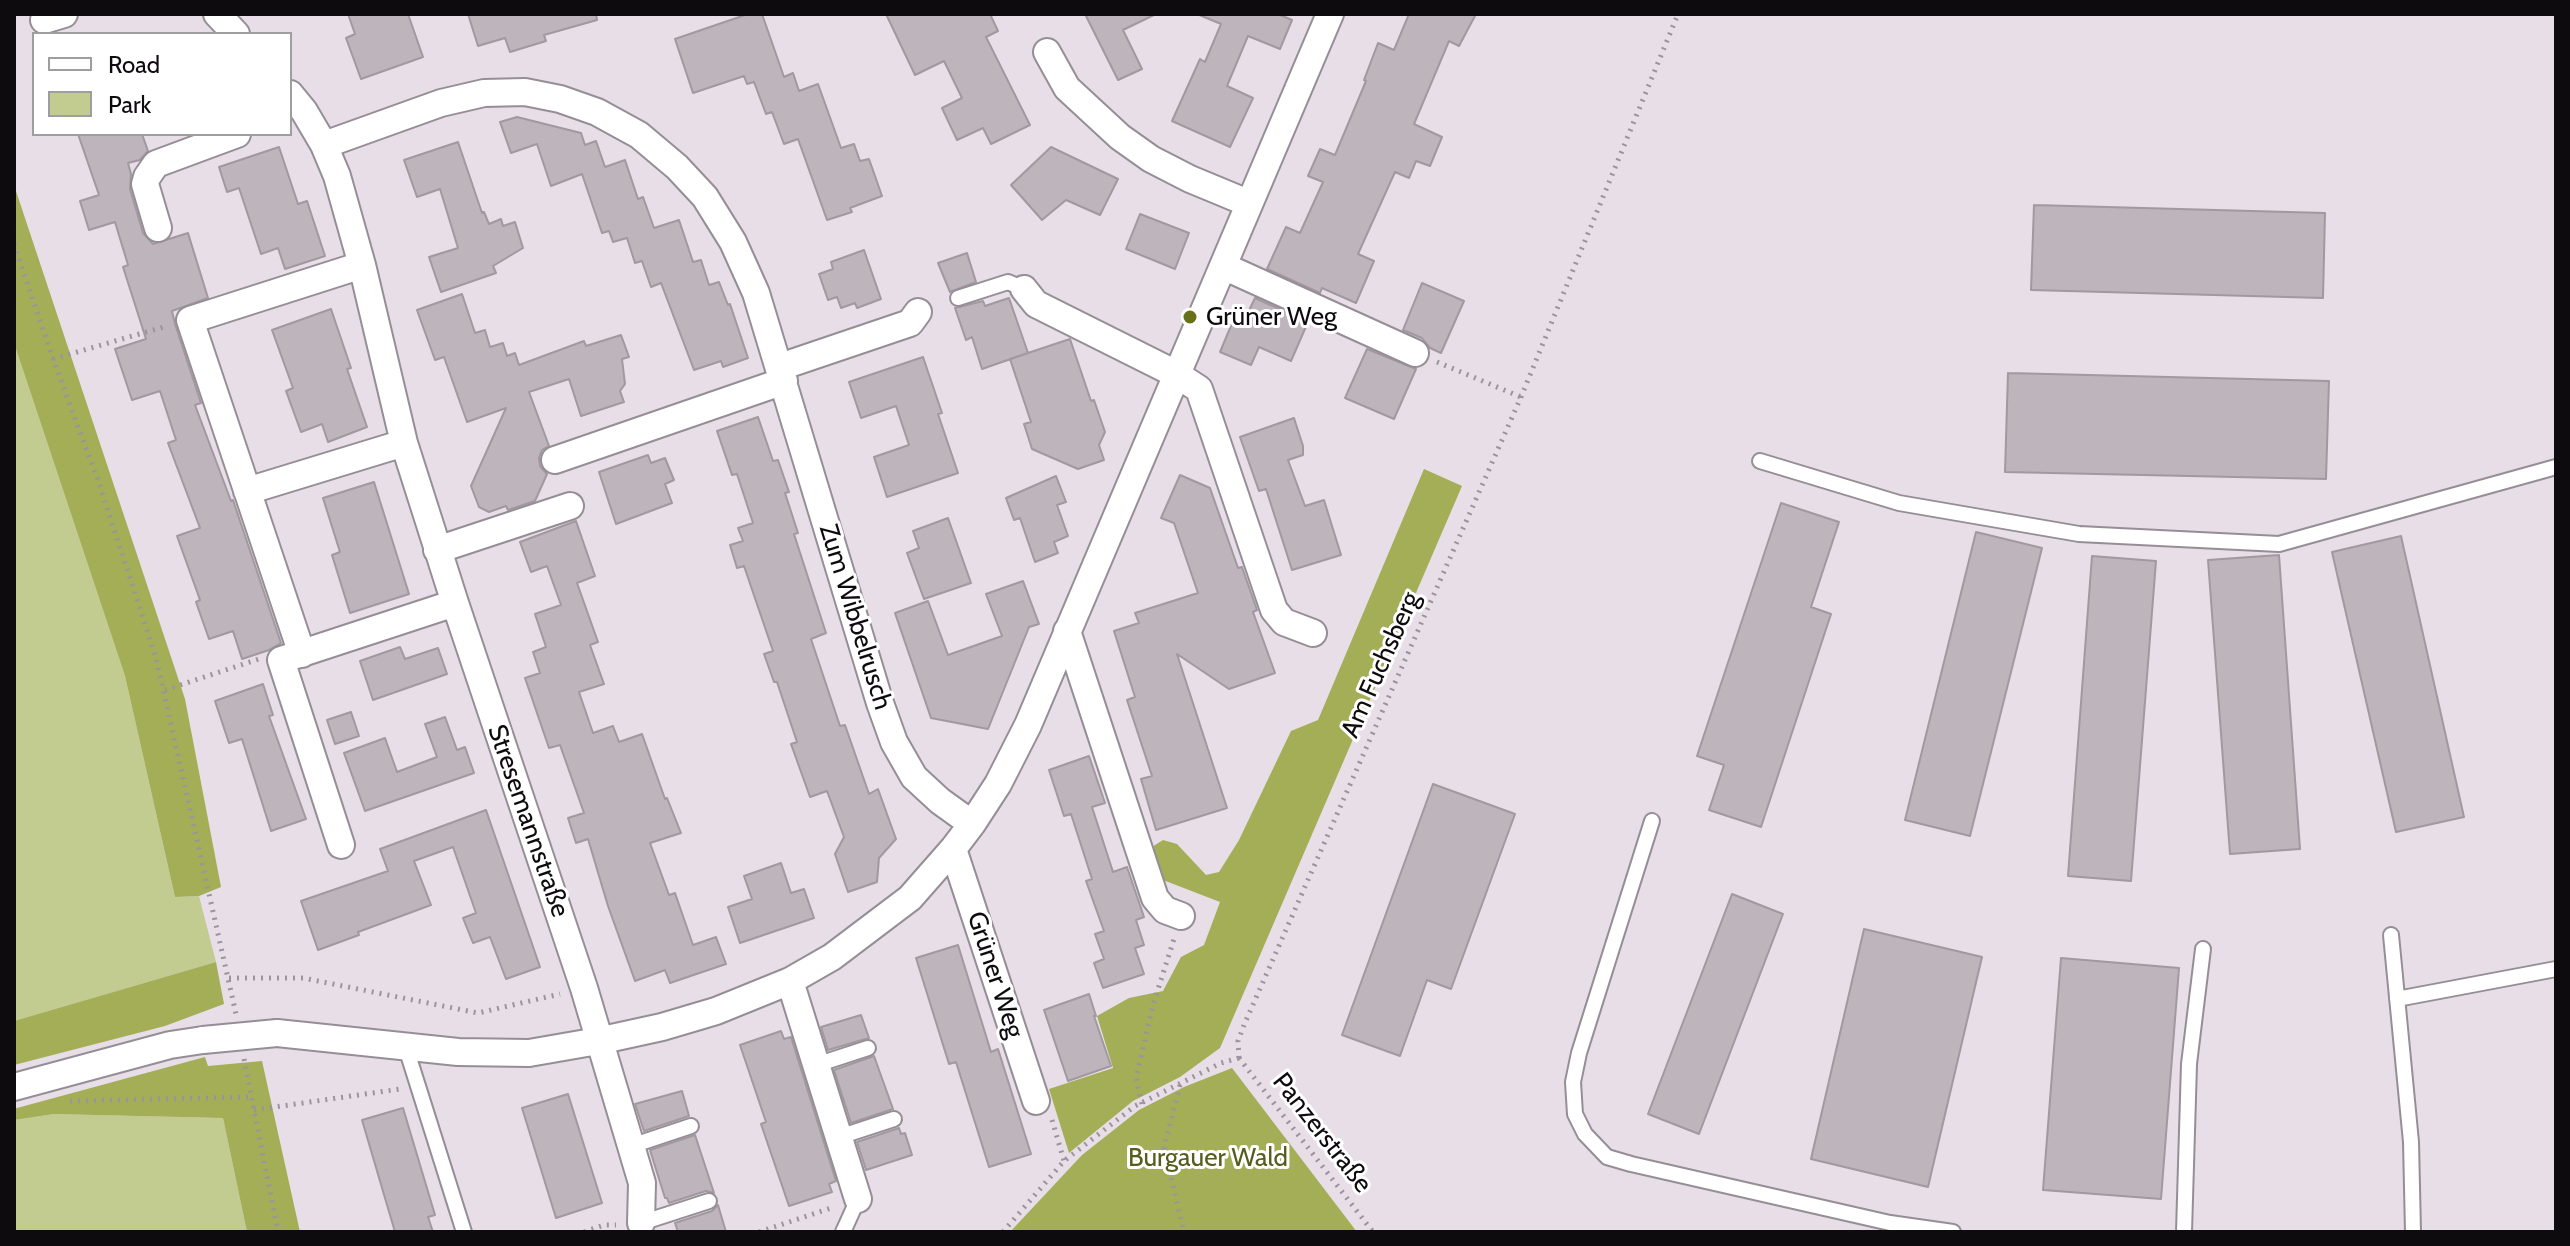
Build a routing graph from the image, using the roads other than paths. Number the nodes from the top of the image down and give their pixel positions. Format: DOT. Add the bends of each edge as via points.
graph roads {
  1 [pos="217,14"];
  2 [pos="1330,14"];
  3 [pos="234,32"];
  4 [pos="1047,52"];
  5 [pos="295,107"];
  6 [pos="232,136"];
  7 [pos="324,145"];
  8 [pos="1248,203"];
  9 [pos="158,228"];
  10 [pos="362,265"];
  11 [pos="1223,266"];
  12 [pos="1024,289"];
  13 [pos="958,298"];
  14 [pos="918,312"];
  15 [pos="1415,353"];
  16 [pos="782,374"];
  17 [pos="1176,374"];
  18 [pos="404,443"];
  19 [pos="555,460"];
  20 [pos="1760,461"];
  21 [pos="2556,467"];
  22 [pos="247,491"];
  23 [pos="570,506"];
  24 [pos="437,550"];
  25 [pos="455,603"];
  26 [pos="1067,631"];
  27 [pos="1313,633"];
  28 [pos="292,657"];
  29 [pos="1652,821"];
  30 [pos="972,824"];
  31 [pos="341,845"];
  32 [pos="953,849"];
  33 [pos="1181,916"];
  34 [pos="2391,935"];
  35 [pos="2203,949"];
  36 [pos="2556,969"];
  37 [pos="790,981"];
  38 [pos="2397,999"];
  39 [pos="598,1041"];
  40 [pos="406,1048"];
  41 [pos="868,1048"];
  42 [pos="816,1065"];
  43 [pos="14,1087"];
  44 [pos="1043,1108"];
  45 [pos="894,1119"];
  46 [pos="691,1126"];
  47 [pos="839,1137"];
  48 [pos="631,1146"];
  49 [pos="858,1199"];
  50 [pos="709,1201"];
  51 [pos="641,1223"];
  52 [pos="464,1232"];
  53 [pos="843,1232"];
  54 [pos="1953,1232"];
  55 [pos="2184,1232"];
  56 [pos="2413,1232"];
  1 -- 3 [label="street"];
  2 -- 8 [label="street"];
  4 -- 8 [label="street" via="1067,88 1120,137 1151,159"];
  5 -- 7 [label="street, Stresemannstraße"];
  6 -- 9 [label="street" via="156,164 145,184"];
  7 -- 10 [label="street, Stresemannstraße"];
  7 -- 16 [label="street, Zum Wibbelrusch" via="484,93 525,92 597,112 639,135 705,197 756,293"];
  8 -- 11 [label="street"];
  10 -- 18 [label="street, Stresemannstraße"];
  10 -- 22 [label="street" via="190,320"];
  11 -- 15 [label="street"];
  11 -- 17 [label="street"];
  12 -- 13 [label="lane" via="1008,282"];
  12 -- 17 [label="street" via="1036,304"];
  14 -- 16 [label="street" via="910,323"];
  16 -- 19 [label="street"];
  16 -- 30 [label="street, Zum Wibbelrusch" via="894,742 914,777"];
  17 -- 26 [label="street"];
  17 -- 27 [label="street" via="1199,389 1274,610 1284,622"];
  18 -- 22 [label="street"];
  18 -- 24 [label="street, Stresemannstraße"];
  20 -- 21 [label="lane" via="1899,503 2079,534 2279,544"];
  22 -- 28 [label="street"];
  23 -- 24 [label="street"];
  24 -- 25 [label="street, Stresemannstraße"];
  25 -- 28 [label="street"];
  25 -- 39 [label="street, Stresemannstraße"];
  26 -- 30 [label="street" via="1028,725"];
  26 -- 33 [label="street" via="1155,898 1165,910"];
  28 -- 31 [label="street"];
  29 -- 54 [label="lane" via="1579,1053 1574,1104 1585,1134 1607,1157 1631,1164 1890,1223"];
  30 -- 32 [label="street"];
  32 -- 37 [label="street" via="910,898 832,957"];
  32 -- 44 [label="street, Grüner Weg"];
  34 -- 38 [label="lane"];
  35 -- 55 [label="lane" via="2189,1064"];
  36 -- 38 [label="lane"];
  37 -- 39 [label="street" via="716,1011"];
  37 -- 42 [label="street"];
  38 -- 56 [label="lane" via="2411,1142"];
  39 -- 40 [label="street" via="529,1053"];
  39 -- 48 [label="street"];
  40 -- 43 [label="street, bridge" via="243,1034 170,1045"];
  40 -- 52 [label="lane"];
  41 -- 42 [label="lane"];
  42 -- 47 [label="street"];
  45 -- 47 [label="lane"];
  46 -- 48 [label="lane"];
  47 -- 49 [label="street"];
  48 -- 51 [label="street" via="642,1183"];
  49 -- 53 [label="lane"];
  50 -- 51 [label="lane"];
}
